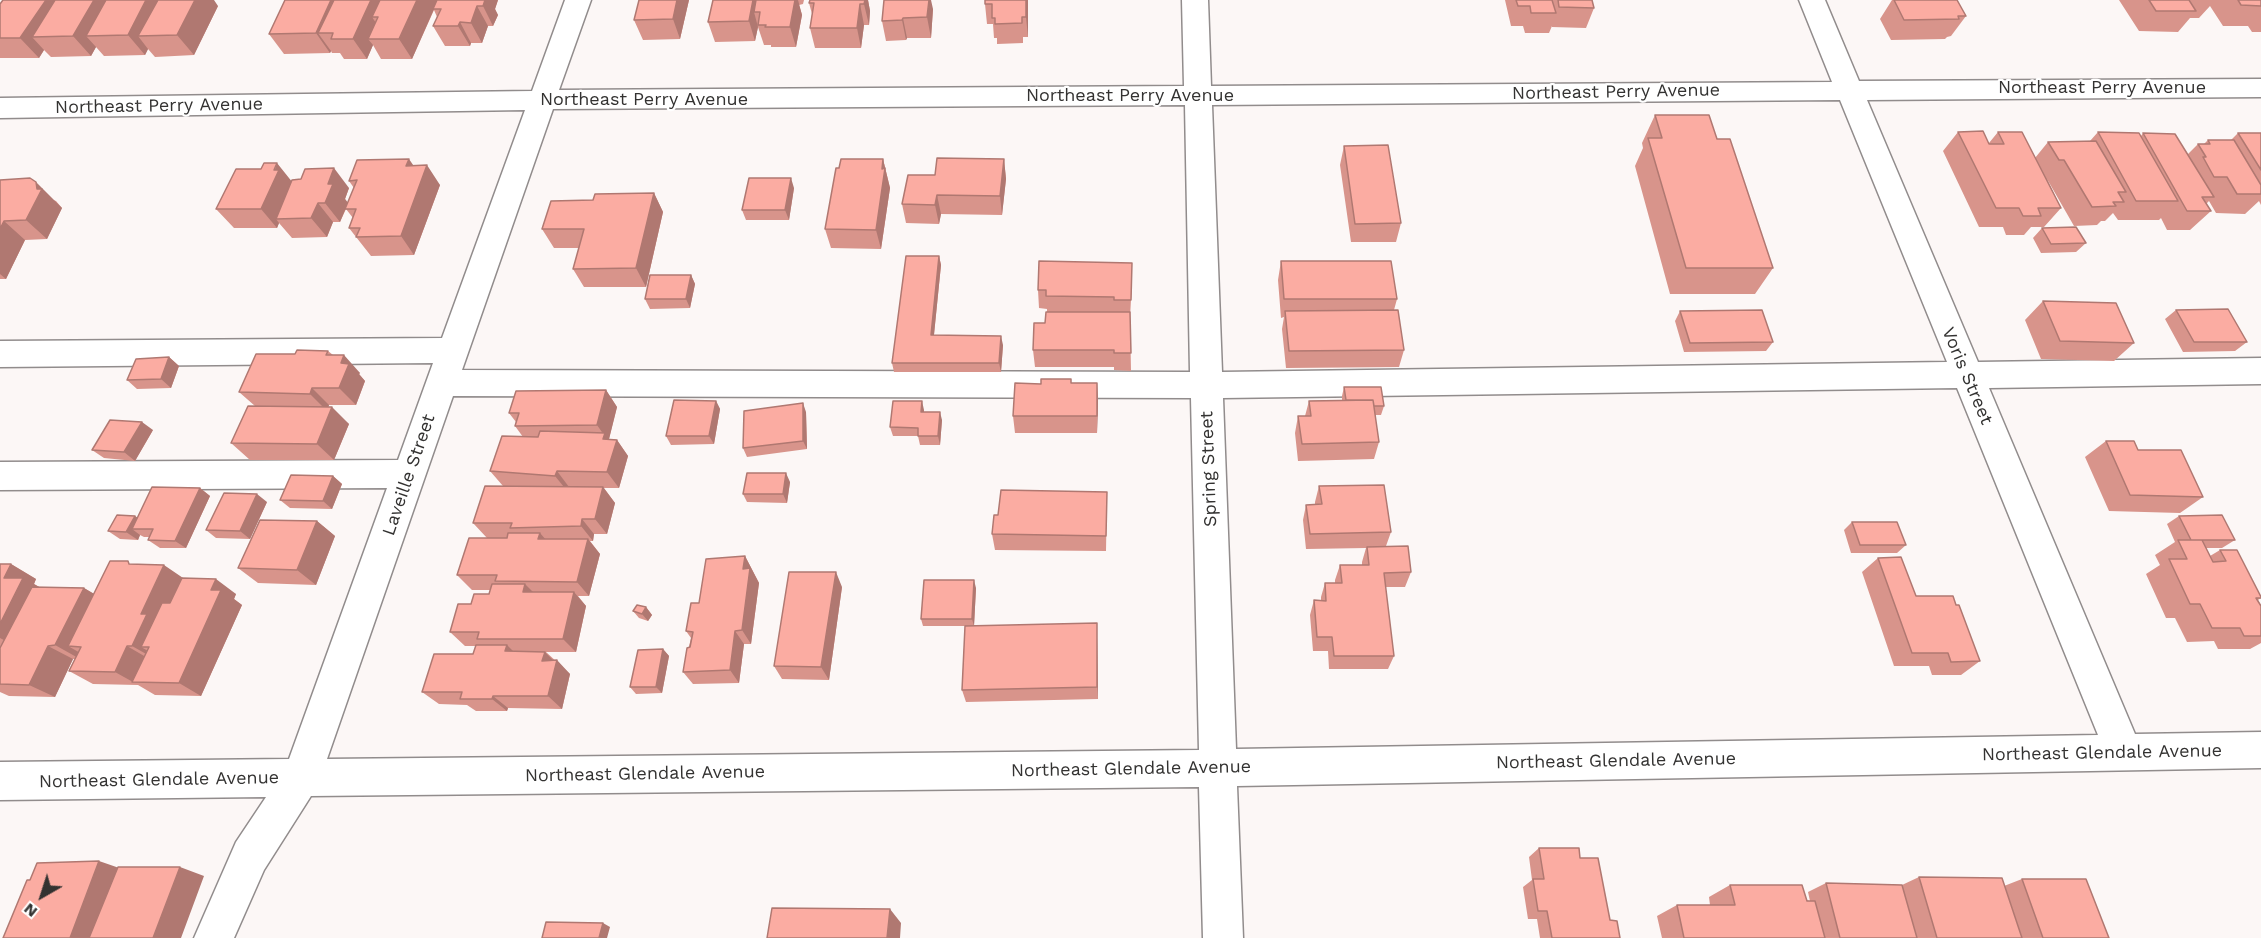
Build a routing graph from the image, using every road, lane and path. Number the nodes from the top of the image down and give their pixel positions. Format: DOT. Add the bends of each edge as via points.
graph roads {
  1 [pos="578,0"];
  2 [pos="1195,0"];
  3 [pos="1812,0"];
  4 [pos="2261,88"];
  5 [pos="1847,89"];
  6 [pos="1198,96"];
  7 [pos="541,100"];
  8 [pos="0,108"];
  9 [pos="453,350"];
  10 [pos="0,354"];
  11 [pos="2261,371"];
  12 [pos="1966,374"];
  13 [pos="441,383"];
  14 [pos="1207,385"];
  15 [pos="409,474"];
  16 [pos="0,476"];
  17 [pos="2261,750"];
  18 [pos="2124,752"];
  19 [pos="1218,768"];
  20 [pos="301,778"];
  21 [pos="0,781"];
  22 [pos="214,938"];
  23 [pos="1223,938"];
  1 -- 7 [label="street, Laveille Street"];
  2 -- 6 [label="street, Spring Street"];
  3 -- 5 [label="street, Voris Street"];
  4 -- 5 [label="street, Northeast Perry Avenue"];
  5 -- 6 [label="street, Northeast Perry Avenue"];
  5 -- 12 [label="street, Voris Street"];
  6 -- 7 [label="street, Northeast Perry Avenue"];
  6 -- 14 [label="street, Spring Street"];
  7 -- 8 [label="street, Northeast Perry Avenue"];
  7 -- 9 [label="street, Laveille Street"];
  9 -- 10 [label="street"];
  9 -- 13 [label="street, Laveille Street"];
  11 -- 12 [label="street"];
  12 -- 14 [label="street"];
  12 -- 18 [label="street, Voris Street"];
  13 -- 14 [label="street"];
  13 -- 15 [label="street, Laveille Street"];
  14 -- 19 [label="street, Spring Street"];
  15 -- 16 [label="street"];
  15 -- 20 [label="street, Laveille Street"];
  17 -- 18 [label="street, Northeast Glendale Avenue"];
  18 -- 19 [label="street, Northeast Glendale Avenue"];
  19 -- 20 [label="street, Northeast Glendale Avenue"];
  19 -- 23 [label="street, Spring Street"];
  20 -- 21 [label="street, Northeast Glendale Avenue"];
  20 -- 22 [label="street, Laveille Street" via="250,856"];
}
